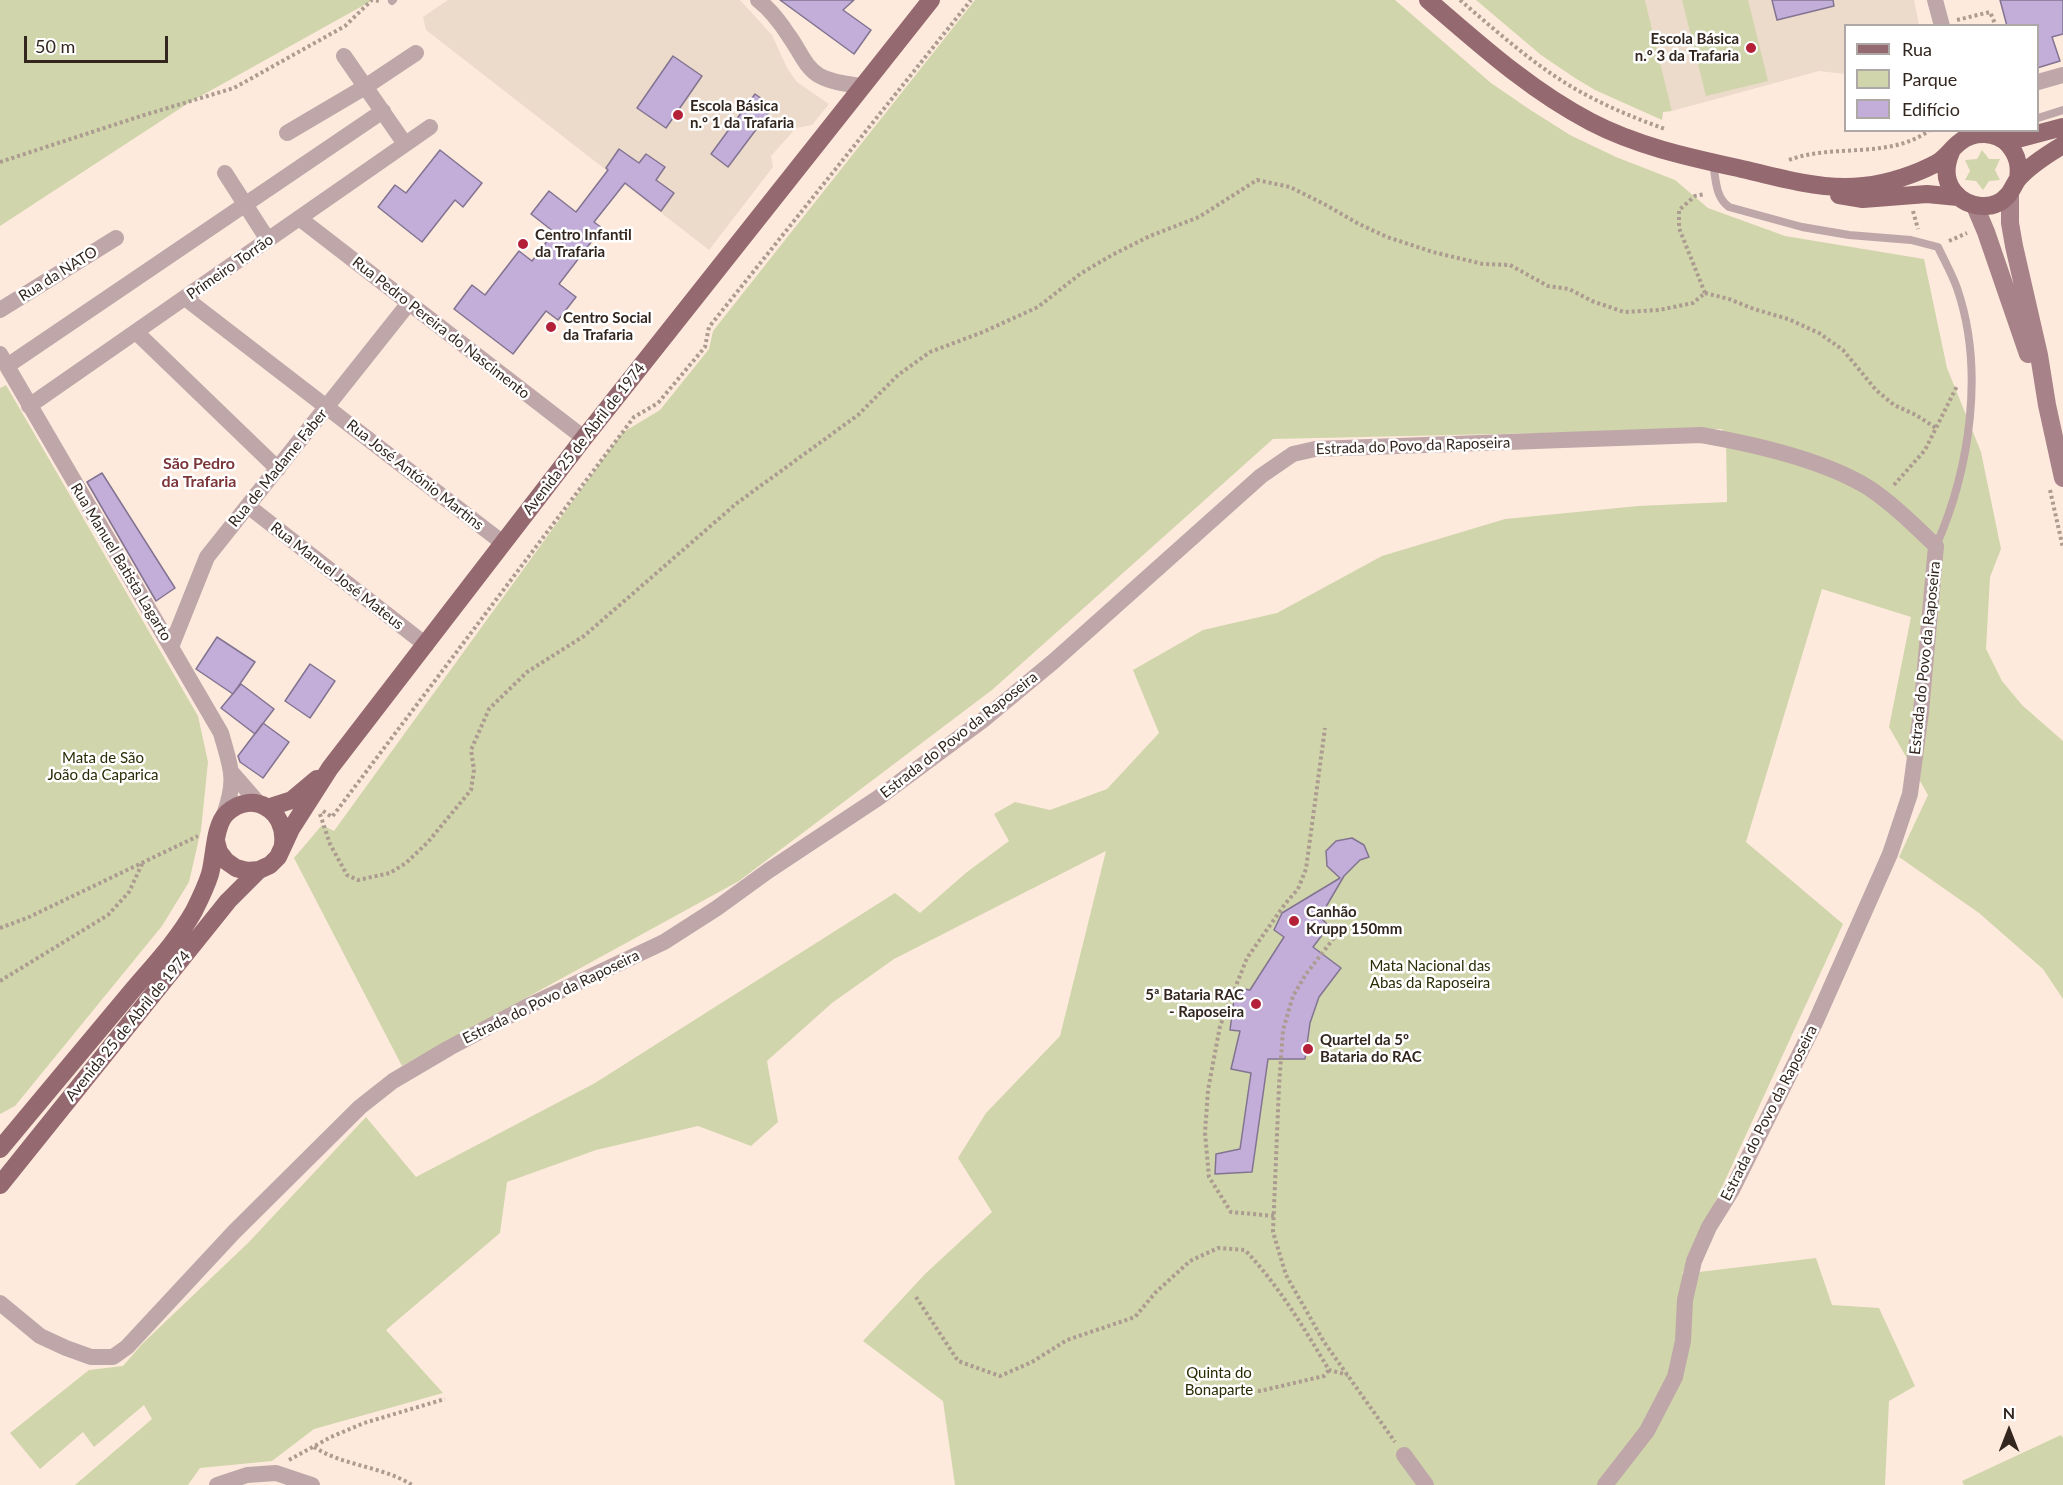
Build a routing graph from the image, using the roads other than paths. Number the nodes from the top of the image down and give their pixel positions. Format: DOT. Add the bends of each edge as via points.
graph roads {
  1 [pos="1428,0"];
  2 [pos="1935,0"];
  3 [pos="928,1"];
  4 [pos="769,3"];
  5 [pos="1942,24"];
  6 [pos="416,53"];
  7 [pos="344,56"];
  8 [pos="2063,75"];
  9 [pos="2039,81"];
  10 [pos="862,86"];
  11 [pos="365,87"];
  12 [pos="2063,110"];
  13 [pos="382,111"];
  14 [pos="2039,117"];
  15 [pos="430,127"];
  16 [pos="2063,127"];
  17 [pos="2039,130"];
  18 [pos="2022,132"];
  19 [pos="287,133"];
  20 [pos="1998,135"];
  21 [pos="1956,142"];
  22 [pos="405,144"];
  23 [pos="2063,145"];
  24 [pos="1713,162"];
  25 [pos="225,172"];
  26 [pos="1780,178"];
  27 [pos="2014,186"];
  28 [pos="1958,197"];
  29 [pos="245,204"];
  30 [pos="1976,206"];
  31 [pos="299,218"];
  32 [pos="116,238"];
  33 [pos="268,240"];
  34 [pos="185,298"];
  35 [pos="409,303"];
  36 [pos="0,310"];
  37 [pos="136,332"];
  38 [pos="3,360"];
  39 [pos="2047,405"];
  40 [pos="29,406"];
  41 [pos="327,407"];
  42 [pos="584,438"];
  43 [pos="278,469"];
  44 [pos="2063,478"];
  45 [pos="248,506"];
  46 [pos="503,543"];
  47 [pos="1936,546"];
  48 [pos="426,645"];
  49 [pos="171,646"];
  50 [pos="330,768"];
  51 [pos="233,774"];
  52 [pos="264,806"];
  53 [pos="219,828"];
  54 [pos="283,846"];
  55 [pos="259,870"];
  56 [pos="19,1126"];
  57 [pos="0,1140"];
  58 [pos="0,1149"];
  59 [pos="0,1185"];
  60 [pos="0,1303"];
  61 [pos="1404,1455"];
  62 [pos="218,1485"];
  63 [pos="312,1485"];
  64 [pos="1426,1485"];
  65 [pos="1605,1485"];
  1 -- 24 [label="main road" via="1528,82 1592,123 1656,149"];
  2 -- 5 [label="street"];
  3 -- 10 [label="main road, Avenida 25 de Abril de 1974"];
  4 -- 10 [label="street" via="806,64 836,82"];
  6 -- 11 [label="street"];
  7 -- 11 [label="street"];
  8 -- 9 [label="street"];
  10 -- 42 [label="main road, Avenida 25 de Abril de 1974"];
  11 -- 13 [label="street"];
  11 -- 19 [label="street"];
  12 -- 14 [label="lane"];
  13 -- 22 [label="street"];
  13 -- 29 [label="street"];
  15 -- 22 [label="street, Primeiro Torrão"];
  16 -- 17 [label="main road"];
  18 -- 20 [label="main road"];
  20 -- 21 [label="main road" via="1967,137"];
  20 -- 27 [label="main road" via="2018,160"];
  21 -- 26 [label="main road" via="1940,161 1878,184 1844,187"];
  21 -- 28 [label="main road" via="1946,172"];
  22 -- 31 [label="street, Primeiro Torrão"];
  23 -- 27 [label="main road"];
  24 -- 26 [label="main road"];
  24 -- 47 [label="lane" via="1721,201 1729,207 1802,227 1938,247 1957,288 1966,326 1972,402 1954,496"];
  25 -- 29 [label="street"];
  26 -- 28 [label="main road" via="1850,198 1927,194"];
  27 -- 30 [label="main road" via="2001,201"];
  27 -- 39 [label="main road" via="2010,224"];
  28 -- 30 [label="main road"];
  29 -- 33 [label="street"];
  29 -- 38 [label="street"];
  30 -- 39 [label="main road"];
  31 -- 33 [label="street, Primeiro Torrão"];
  31 -- 35 [label="street, Rua Pedro Pereira do Nascimento"];
  32 -- 36 [label="street, Rua da NATO"];
  33 -- 34 [label="street, Primeiro Torrão"];
  34 -- 37 [label="street, Primeiro Torrão"];
  34 -- 41 [label="street, Rua José António Martins"];
  35 -- 41 [label="street, Rua de Madame Faber"];
  35 -- 42 [label="street, Rua Pedro Pereira do Nascimento"];
  37 -- 40 [label="street, Primeiro Torrão"];
  37 -- 43 [label="street"];
  38 -- 40 [label="street, Rua Manuel Batista Lagarto"];
  39 -- 44 [label="main road"];
  40 -- 49 [label="street, Rua Manuel Batista Lagarto"];
  41 -- 43 [label="street, Rua de Madame Faber"];
  41 -- 46 [label="street, Rua José António Martins"];
  42 -- 46 [label="main road, Avenida 25 de Abril de 1974"];
  43 -- 45 [label="street, Rua de Madame Faber"];
  45 -- 48 [label="street, Rua Manuel José Mateus"];
  45 -- 49 [label="street, Rua de Madame Faber" via="207,558"];
  46 -- 48 [label="main road, Avenida 25 de Abril de 1974"];
  47 -- 60 [label="street, Estrada do Povo da Raposeira" via="1869,489 1840,473 1802,459 1701,435 1315,449 1293,454 1261,476 983,720 878,798 664,942 449,1048 360,1107 113,1357 91,1357 40,1336"];
  47 -- 65 [label="street, Estrada do Povo da Raposeira" via="1910,795 1890,854 1815,1023 1694,1262 1675,1377 1647,1431"];
  48 -- 50 [label="main road, Avenida 25 de Abril de 1974"];
  49 -- 51 [label="street, Rua Manuel Batista Lagarto" via="221,733"];
  50 -- 52 [label="main road, Avenida 25 de Abril de 1974" via="292,800"];
  50 -- 54 [label="main road, Avenida 25 de Abril de 1974"];
  51 -- 52 [label="street"];
  51 -- 53 [label="street" via="231,795"];
  52 -- 53 [label="main road, Avenida 25 de Abril de 1974" via="247,803 234,807"];
  52 -- 54 [label="main road" via="282,824"];
  53 -- 55 [label="main road" via="219,852 226,861 236,868"];
  53 -- 56 [label="main road, Avenida 25 de Abril de 1974" via="203,893 178,934"];
  54 -- 55 [label="main road, Avenida 25 de Abril de 1974" via="270,865"];
  55 -- 59 [label="main road, Avenida 25 de Abril de 1974" via="228,901"];
  56 -- 57 [label="street"];
  56 -- 58 [label="main road, Avenida 25 de Abril de 1974"];
  61 -- 64 [label="street"];
  62 -- 63 [label="street" via="247,1475 276,1473"];
}
